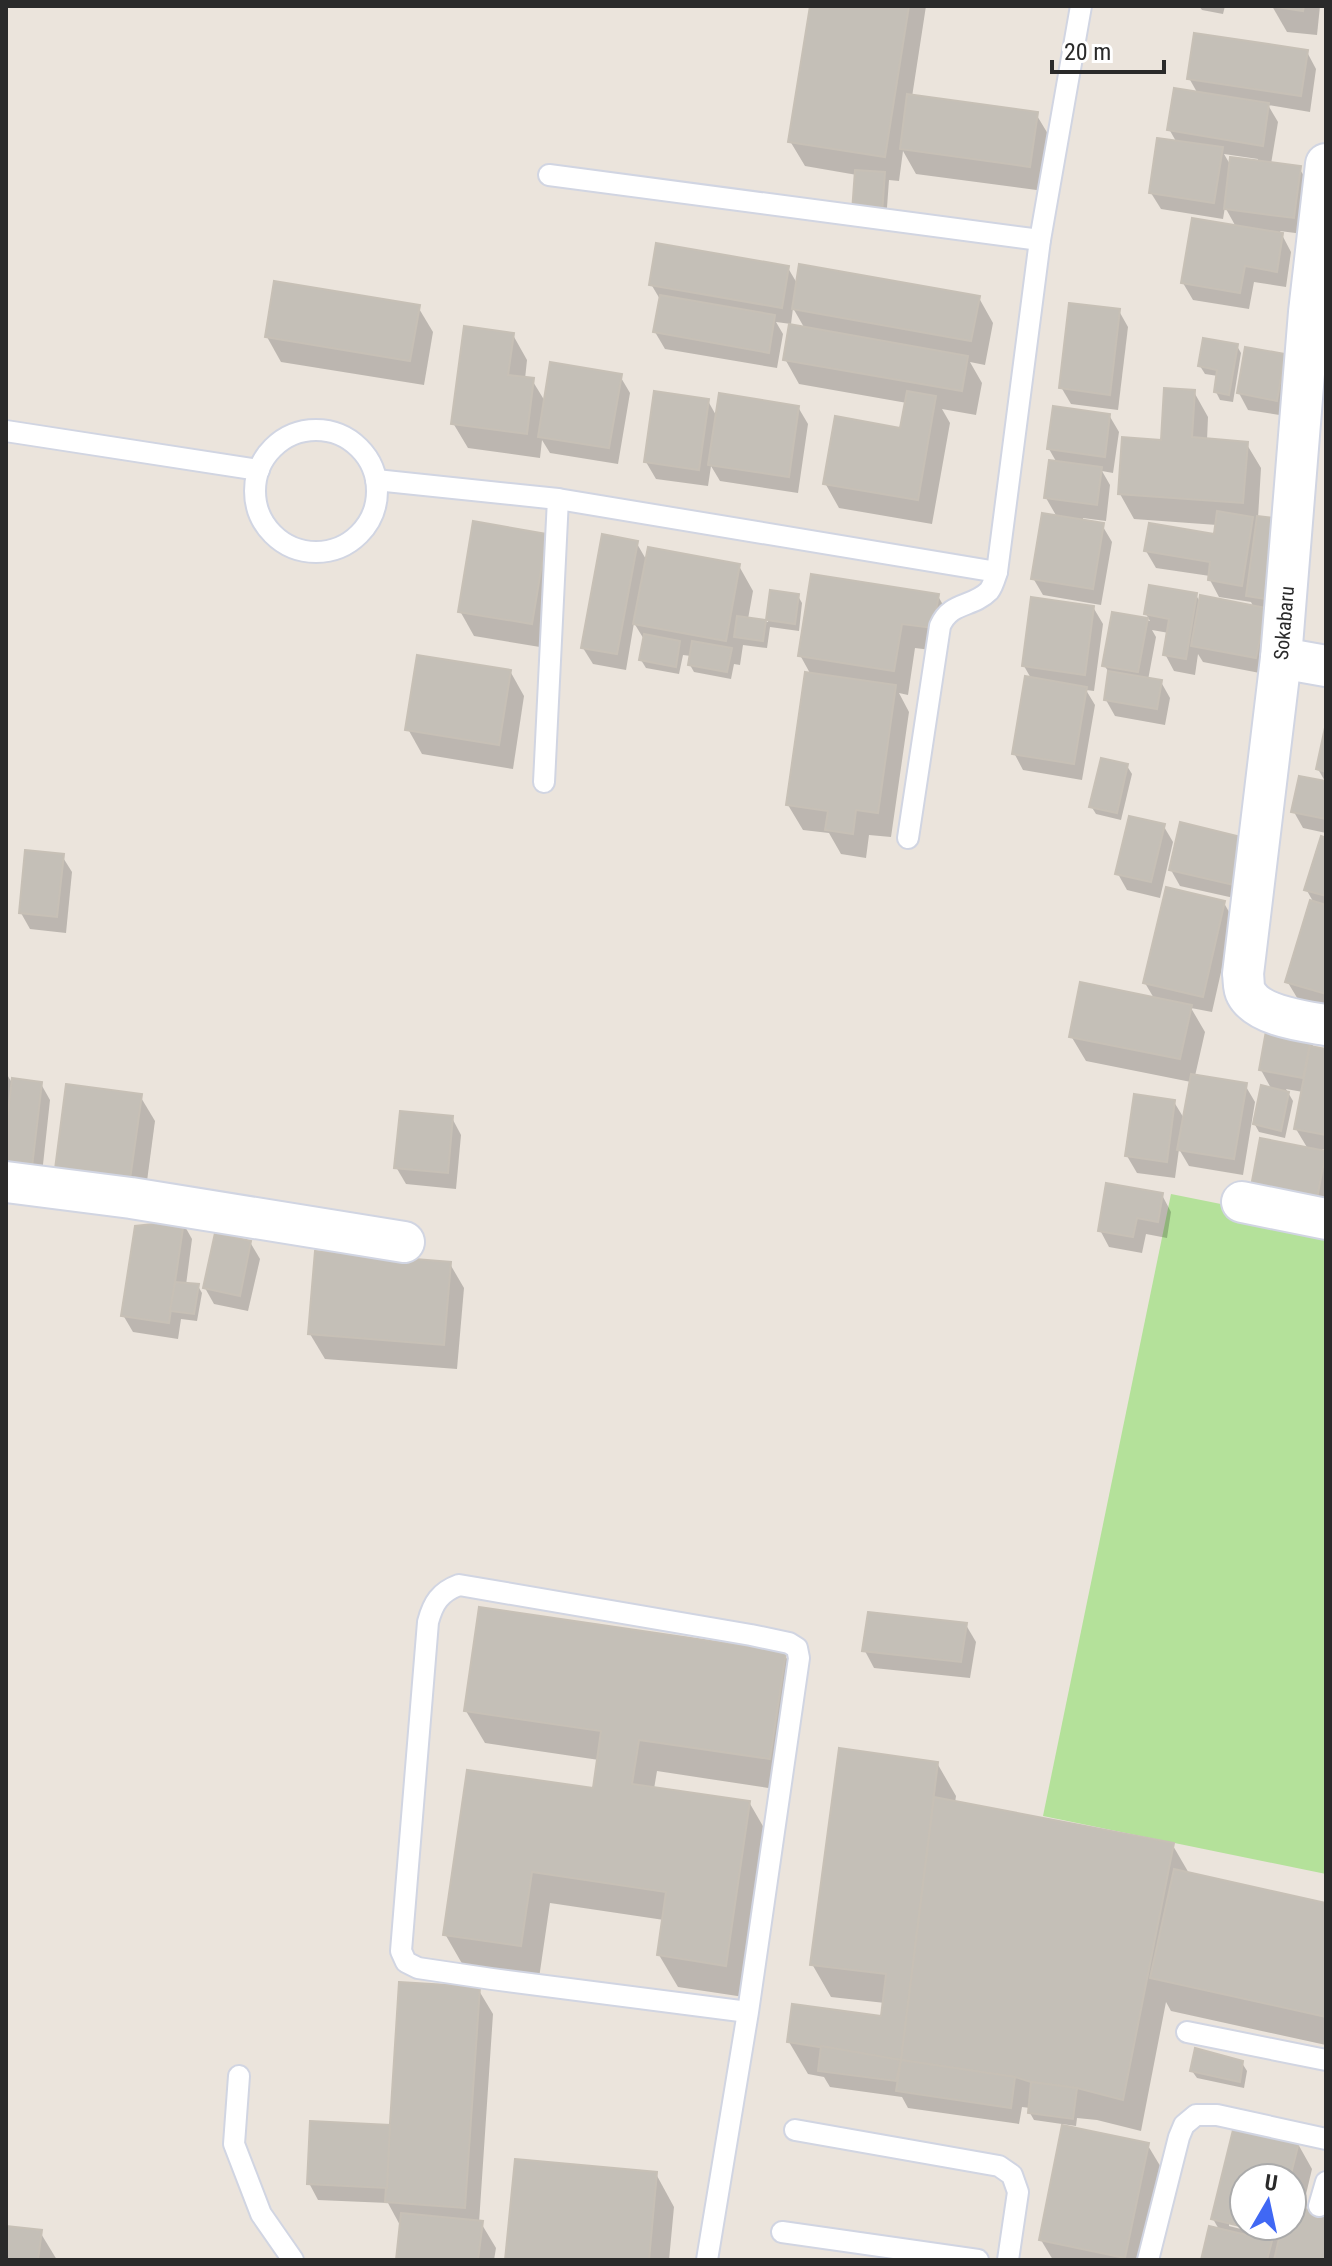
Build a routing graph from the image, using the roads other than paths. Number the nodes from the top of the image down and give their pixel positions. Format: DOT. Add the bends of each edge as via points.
graph roads {
  1 [pos="1081,6"];
  2 [pos="1326,164"];
  3 [pos="549,175"];
  4 [pos="1040,240"];
  5 [pos="1318,313"];
  6 [pos="6,431"];
  7 [pos="259,470"];
  8 [pos="376,480"];
  9 [pos="558,499"];
  10 [pos="997,572"];
  11 [pos="1281,658"];
  12 [pos="1326,666"];
  13 [pos="544,782"];
  14 [pos="908,838"];
  15 [pos="1326,1025"];
  16 [pos="6,1182"];
  17 [pos="1242,1202"];
  18 [pos="1326,1219"];
  19 [pos="404,1242"];
  20 [pos="748,2012"];
  21 [pos="1187,2032"];
  22 [pos="1326,2060"];
  23 [pos="239,2076"];
  24 [pos="795,2130"];
  25 [pos="1326,2139"];
  26 [pos="1326,2182"];
  27 [pos="1319,2206"];
  28 [pos="782,2232"];
  29 [pos="293,2260"];
  30 [pos="707,2260"];
  31 [pos="978,2260"];
  32 [pos="1008,2260"];
  33 [pos="1148,2260"];
  1 -- 4 [label="lane"];
  2 -- 5 [label="street, Sokabaru"];
  3 -- 4 [label="lane"];
  4 -- 10 [label="lane"];
  5 -- 11 [label="street, Sokabaru"];
  6 -- 7 [label="lane"];
  7 -- 8 [label="lane" via="273,448 289,437 326,431 359,448"];
  7 -- 8 [label="lane" via="256,500 262,519 288,545 306,551 343,546 359,535 377,501"];
  8 -- 9 [label="lane"];
  9 -- 10 [label="lane"];
  9 -- 13 [label="lane"];
  10 -- 14 [label="lane" via="991,589 945,615 940,626"];
  11 -- 12 [label="street"];
  11 -- 15 [label="street, Sokabaru" via="1244,991 1278,1016"];
  16 -- 19 [label="street"];
  17 -- 18 [label="street"];
  20 -- 20 [label="lane" via="797,1648 751,1635 459,1585 439,1596 428,1622 401,1951 406,1962 492,1979"];
  20 -- 30 [label="lane"];
  21 -- 22 [label="lane"];
  23 -- 29 [label="lane" via="234,2144 261,2214"];
  24 -- 32 [label="lane" via="999,2166 1012,2175 1018,2192"];
  25 -- 33 [label="lane" via="1196,2115 1179,2137"];
  26 -- 27 [label="lane"];
  28 -- 31 [label="lane"];
}
